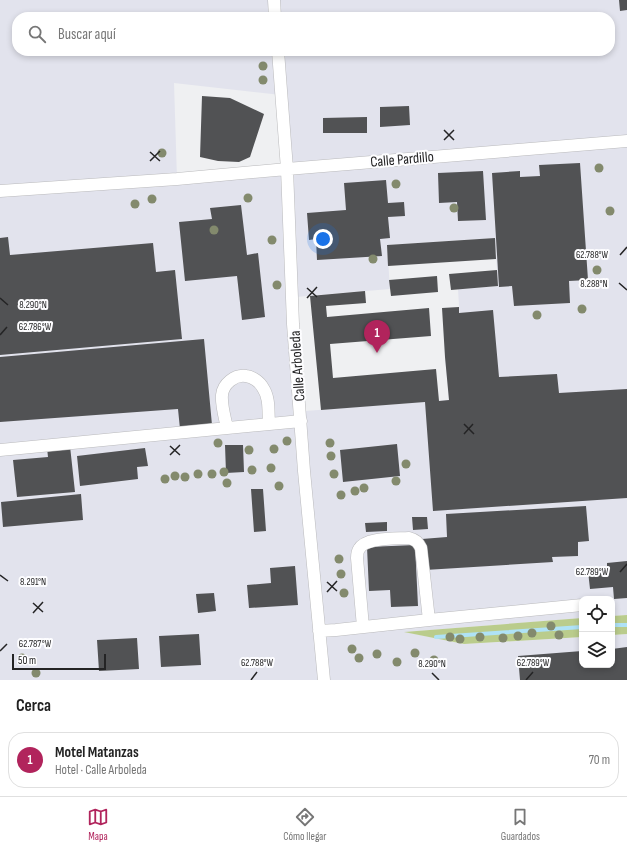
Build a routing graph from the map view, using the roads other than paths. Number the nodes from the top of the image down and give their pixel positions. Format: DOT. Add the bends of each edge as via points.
graph roads {
  1 [pos="274,0"];
  2 [pos="275,12"];
  3 [pos="278,56"];
  4 [pos="627,141"];
  5 [pos="287,169"];
  6 [pos="0,191"];
  7 [pos="301,421"];
  8 [pos="269,424"];
  9 [pos="227,428"];
  10 [pos="0,450"];
  11 [pos="579,605"];
  12 [pos="429,620"];
  13 [pos="363,627"];
  14 [pos="319,631"];
  15 [pos="324,680"];
  1 -- 2 [label="street"];
  3 -- 5 [label="street, Calle Arboleda"];
  4 -- 5 [label="street, Calle Pardillo"];
  5 -- 6 [label="street, Calle Pardillo" via="177,180"];
  5 -- 7 [label="street, Calle Arboleda" via="292,297"];
  7 -- 8 [label="street"];
  7 -- 14 [label="street, Calle Arboleda"];
  8 -- 9 [label="street"];
  8 -- 9 [label="street" via="267,396 263,387 255,379 245,376 234,378 226,384 222,394"];
  9 -- 10 [label="street"];
  11 -- 12 [label="street"];
  12 -- 13 [label="street"];
  12 -- 13 [label="street" via="419,543 409,538 370,541 358,550 357,558"];
  13 -- 14 [label="street"];
  14 -- 15 [label="street, Calle Arboleda"];
}
